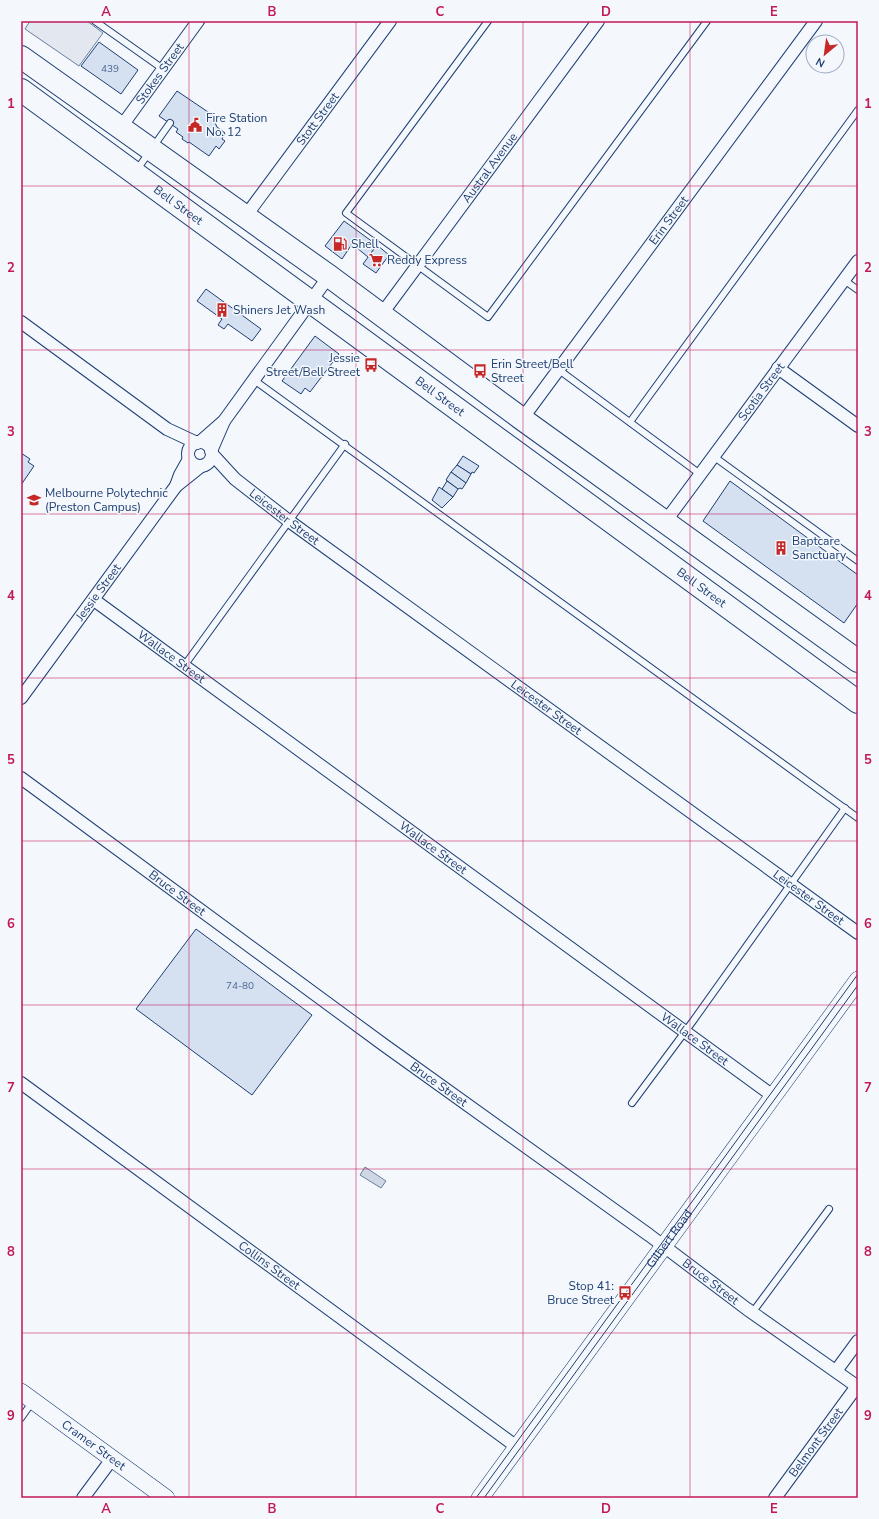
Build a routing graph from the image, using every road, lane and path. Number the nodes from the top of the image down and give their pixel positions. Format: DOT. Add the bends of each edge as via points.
graph roads {
  1 [pos="95,21"];
  2 [pos="198,21"];
  3 [pos="390,21"];
  4 [pos="488,21"];
  5 [pos="598,21"];
  6 [pos="707,21"];
  7 [pos="816,21"];
  8 [pos="21,57"];
  9 [pos="163,69"];
  10 [pos="21,90"];
  11 [pos="858,110"];
  12 [pos="170,124"];
  13 [pos="121,127"];
  14 [pos="152,150"];
  15 [pos="135,173"];
  16 [pos="245,217"];
  17 [pos="858,261"];
  18 [pos="418,266"];
  19 [pos="329,276"];
  20 [pos="844,280"];
  21 [pos="858,290"];
  22 [pos="311,301"];
  23 [pos="381,315"];
  24 [pos="21,322"];
  25 [pos="778,368"];
  26 [pos="559,370"];
  27 [pos="254,380"];
  28 [pos="522,419"];
  29 [pos="224,420"];
  30 [pos="630,422"];
  31 [pos="858,426"];
  32 [pos="167,429"];
  33 [pos="199,442"];
  34 [pos="345,444"];
  35 [pos="212,452"];
  36 [pos="189,456"];
  37 [pos="713,456"];
  38 [pos="203,465"];
  39 [pos="700,474"];
  40 [pos="235,479"];
  41 [pos="176,486"];
  42 [pos="289,521"];
  43 [pos="665,522"];
  44 [pos="858,562"];
  45 [pos="94,600"];
  46 [pos="858,661"];
  47 [pos="184,666"];
  48 [pos="21,698"];
  49 [pos="858,702"];
  50 [pos="21,778"];
  51 [pos="845,808"];
  52 [pos="858,818"];
  53 [pos="790,885"];
  54 [pos="858,934"];
  55 [pos="858,980"];
  56 [pos="685,1032"];
  57 [pos="21,1083"];
  58 [pos="773,1096"];
  59 [pos="632,1103"];
  60 [pos="828,1209"];
  61 [pos="664,1247"];
  62 [pos="752,1313"];
  63 [pos="858,1341"];
  64 [pos="836,1371"];
  65 [pos="857,1387"];
  66 [pos="27,1397"];
  67 [pos="21,1418"];
  68 [pos="517,1447"];
  69 [pos="112,1459"];
  70 [pos="84,1498"];
  71 [pos="166,1498"];
  72 [pos="480,1498"];
  73 [pos="775,1498"];
  1 -- 9 [label="lane"];
  2 -- 9 [label="street, Stokes Street"];
  3 -- 16 [label="street, Stott Street"];
  4 -- 18 [label="lane" via="346,213"];
  5 -- 18 [label="street, Austral Avenue"];
  6 -- 18 [label="lane" via="488,317"];
  7 -- 26 [label="street, Erin Street"];
  8 -- 13 [label="highway"];
  9 -- 13 [label="street, Stokes Street"];
  10 -- 15 [label="highway, Bell Street"];
  11 -- 30 [label="lane"];
  12 -- 14 [label="lane"];
  13 -- 14 [label="highway"];
  14 -- 15 [label="lane"];
  14 -- 16 [label="highway"];
  15 -- 22 [label="highway, Bell Street"];
  16 -- 19 [label="highway"];
  17 -- 20 [label="street, Scotia Street"];
  18 -- 23 [label="street, Austral Avenue"];
  19 -- 22 [label="street"];
  19 -- 23 [label="highway"];
  20 -- 21 [label="lane"];
  20 -- 25 [label="street, Scotia Street"];
  22 -- 27 [label="street"];
  22 -- 49 [label="highway, Bell Street"];
  23 -- 28 [label="highway"];
  24 -- 32 [label="street"];
  25 -- 31 [label="street"];
  25 -- 37 [label="street, Scotia Street"];
  26 -- 28 [label="street, Erin Street"];
  26 -- 30 [label="lane"];
  27 -- 29 [label="street"];
  27 -- 34 [label="lane"];
  28 -- 43 [label="highway"];
  29 -- 33 [label="street"];
  29 -- 35 [label="street"];
  30 -- 39 [label="lane"];
  32 -- 33 [label="street"];
  32 -- 36 [label="street"];
  33 -- 35 [label="street" via="207,444"];
  33 -- 36 [label="street" via="191,446"];
  34 -- 42 [label="lane"];
  34 -- 51 [label="lane"];
  35 -- 38 [label="street" via="210,461"];
  35 -- 40 [label="street, Leicester Street"];
  36 -- 38 [label="street" via="193,464"];
  36 -- 41 [label="street, Jessie Street"];
  37 -- 39 [label="street, Scotia Street"];
  37 -- 44 [label="lane"];
  38 -- 40 [label="street, Leicester Street"];
  38 -- 41 [label="street, Jessie Street"];
  39 -- 43 [label="street, Scotia Street"];
  40 -- 42 [label="street, Leicester Street"];
  41 -- 45 [label="street, Jessie Street"];
  42 -- 47 [label="lane"];
  42 -- 53 [label="street, Leicester Street"];
  43 -- 46 [label="highway"];
  45 -- 47 [label="street, Wallace Street"];
  45 -- 48 [label="street, Jessie Street"];
  47 -- 56 [label="street, Wallace Street"];
  50 -- 61 [label="street, Bruce Street"];
  51 -- 52 [label="lane"];
  51 -- 53 [label="lane"];
  53 -- 54 [label="street, Leicester Street"];
  53 -- 56 [label="lane"];
  55 -- 58 [label="street, Gilbert Road"];
  56 -- 58 [label="street, Wallace Street"];
  56 -- 59 [label="lane"];
  57 -- 68 [label="street, Collins Street"];
  58 -- 61 [label="street, Gilbert Road"];
  60 -- 62 [label="lane"];
  61 -- 62 [label="street, Bruce Street"];
  61 -- 68 [label="street, Gilbert Road"];
  62 -- 64 [label="street, Bruce Street"];
  63 -- 64 [label="street"];
  64 -- 65 [label="street, Bruce Street"];
  65 -- 73 [label="street, Belmont Street"];
  66 -- 67 [label="lane"];
  66 -- 69 [label="street, Cramer Street"];
  68 -- 72 [label="street, Gilbert Road"];
  69 -- 70 [label="street"];
  69 -- 71 [label="street, Cramer Street"];
}
